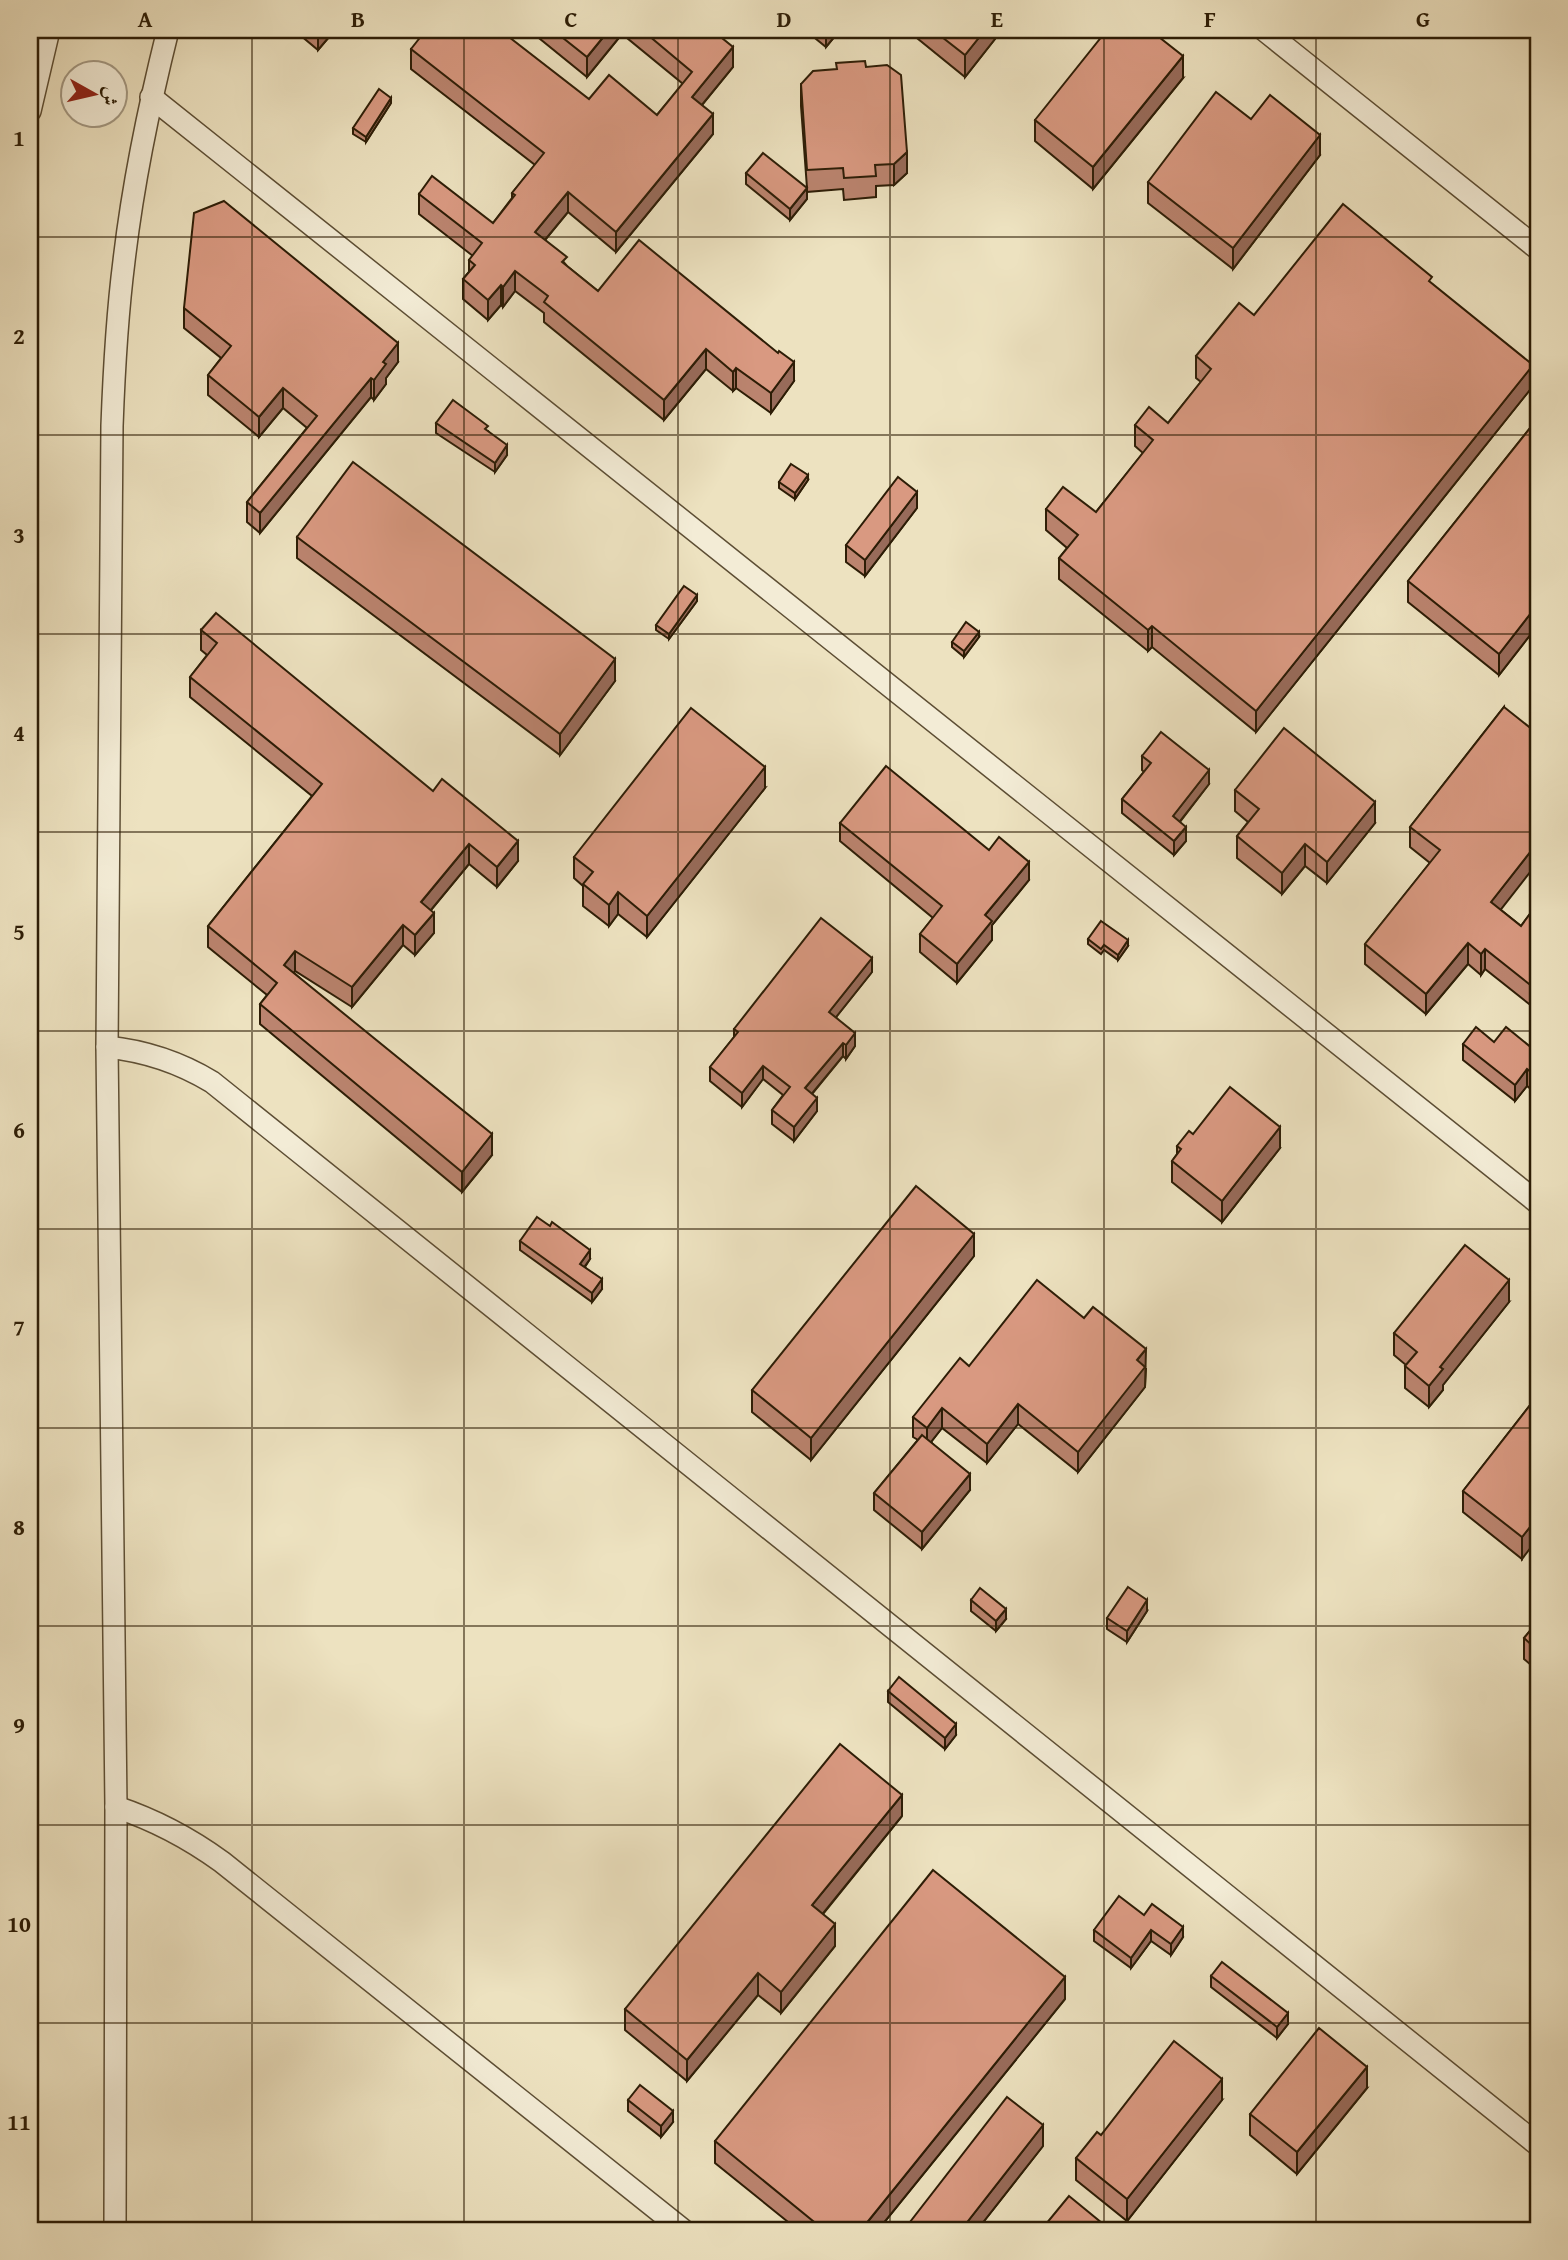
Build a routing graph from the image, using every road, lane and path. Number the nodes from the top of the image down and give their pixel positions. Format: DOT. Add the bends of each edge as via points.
graph roads {
  1 [pos="50,30"];
  2 [pos="168,30"];
  3 [pos="1264,30"];
  4 [pos="151,97"];
  5 [pos="30,111"];
  6 [pos="1538,249"];
  7 [pos="107,1047"];
  8 [pos="1538,1203"];
  9 [pos="116,1807"];
  10 [pos="1538,2144"];
  11 [pos="115,2230"];
  12 [pos="683,2230"];
  1 -- 5 [label="street"];
  2 -- 4 [label="street"];
  3 -- 6 [label="street"];
  4 -- 7 [label="street" via="125,247 116,343"];
  4 -- 8 [label="street"];
  7 -- 9 [label="street"];
  7 -- 10 [label="street" via="172,1061 212,1082"];
  9 -- 11 [label="street"];
  9 -- 12 [label="street" via="161,1824 222,1862"];
}
